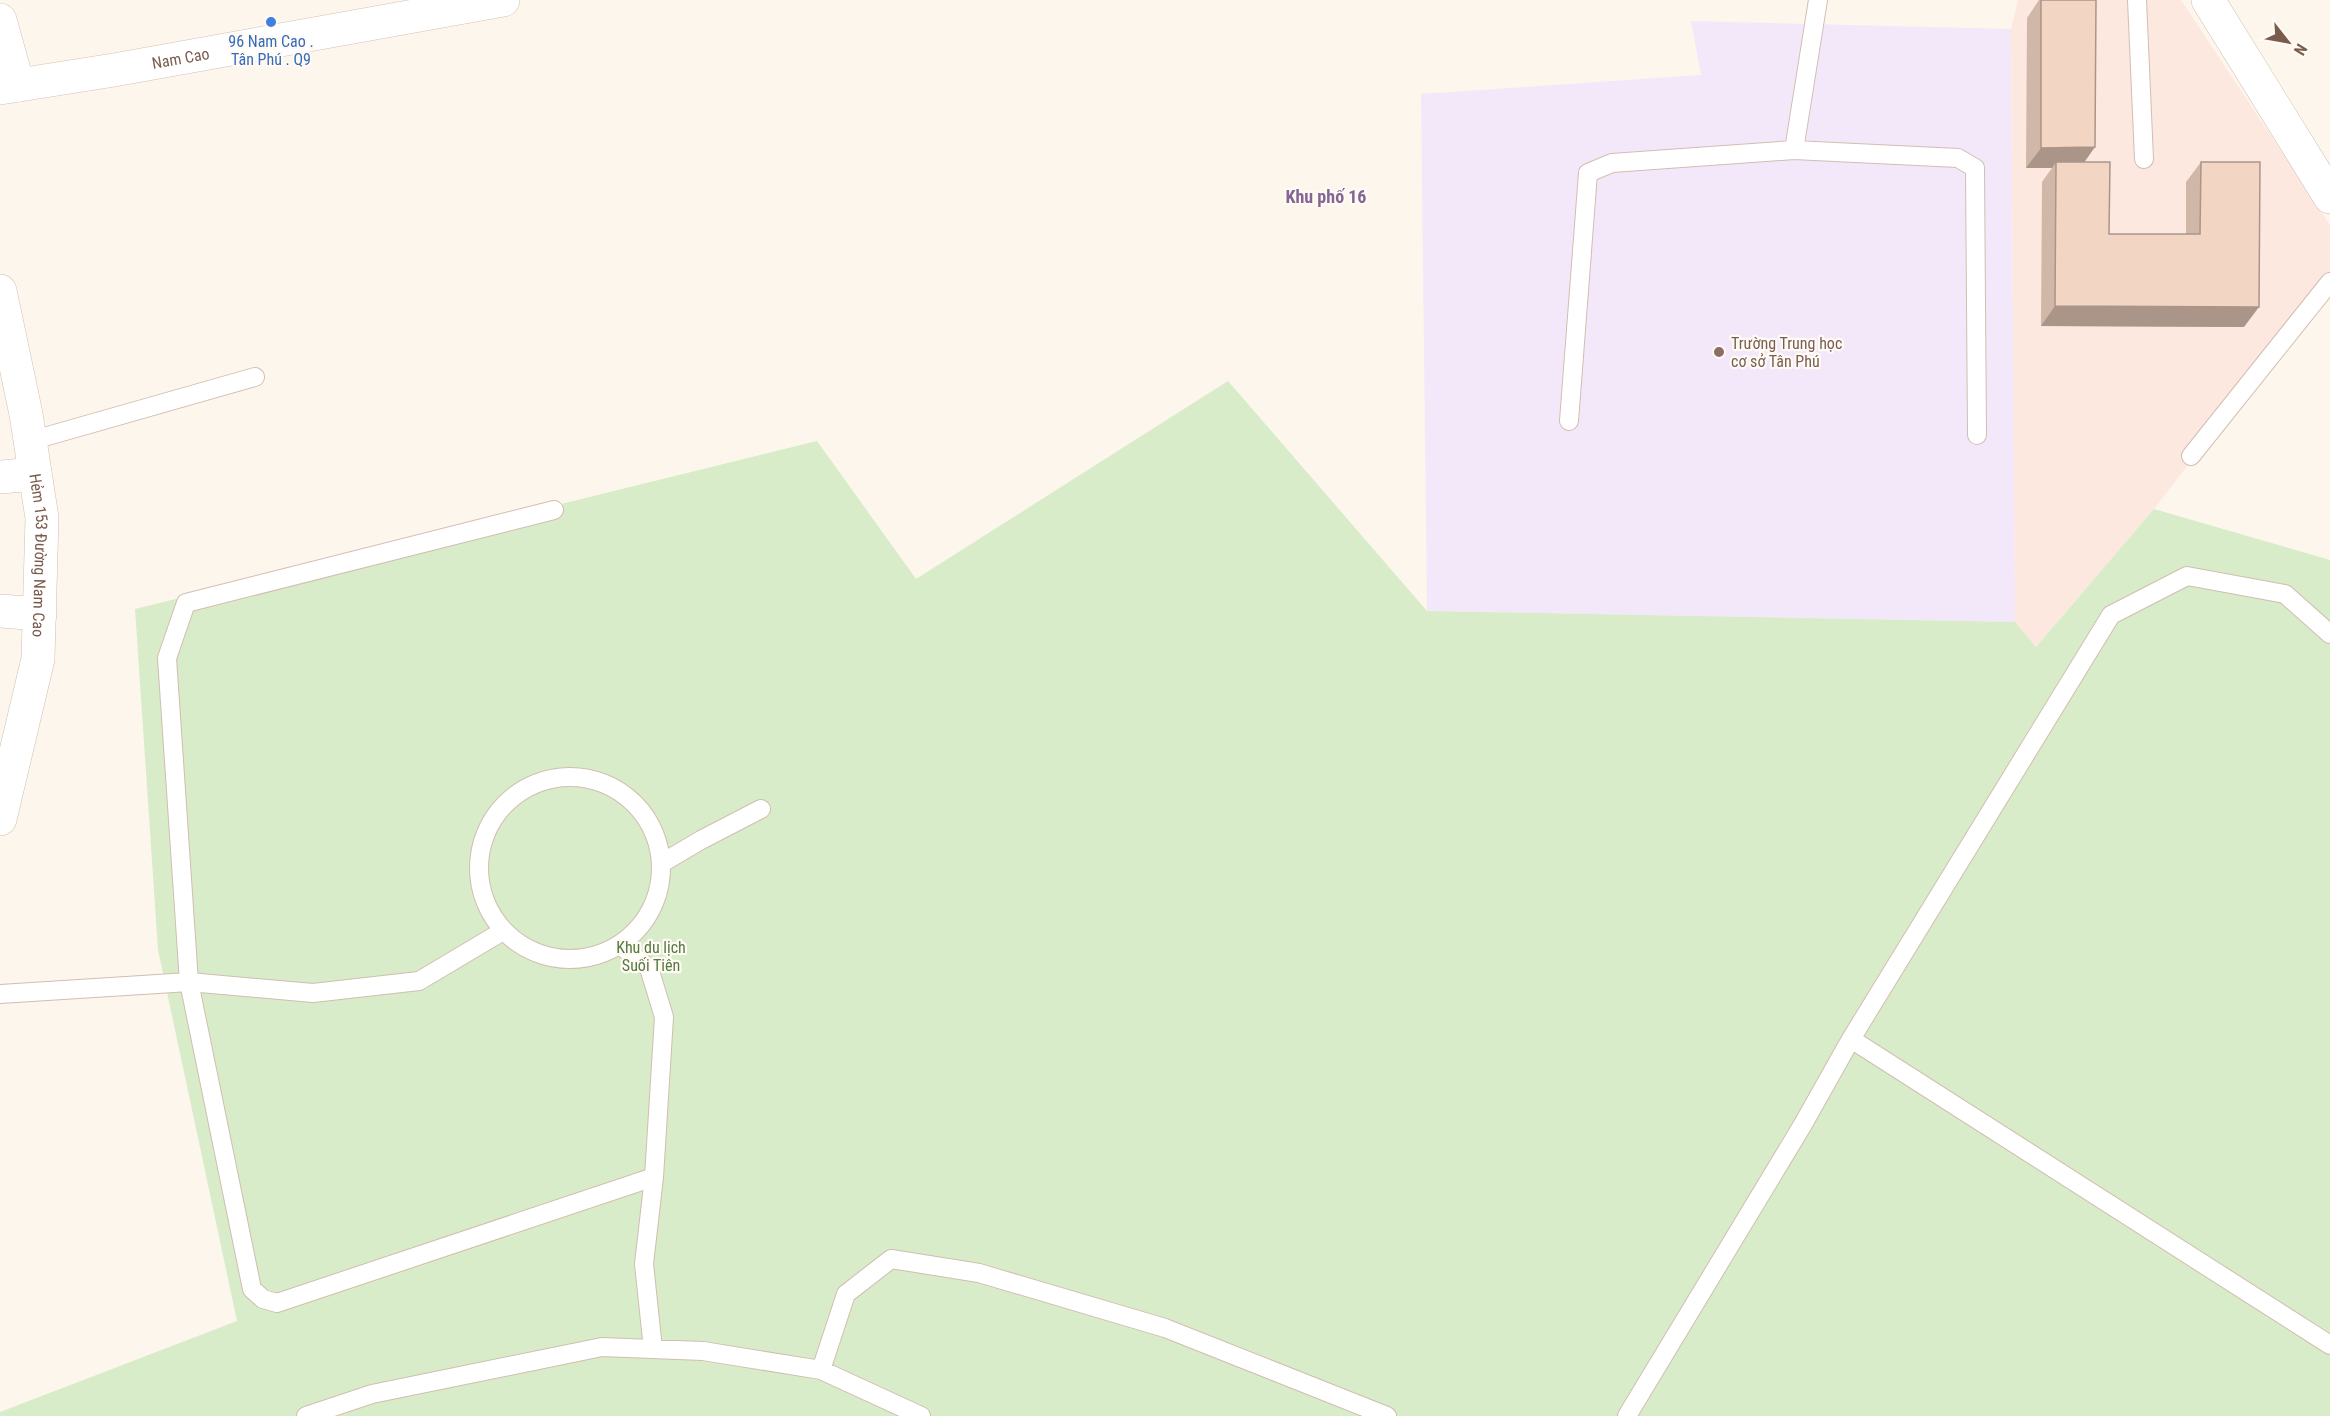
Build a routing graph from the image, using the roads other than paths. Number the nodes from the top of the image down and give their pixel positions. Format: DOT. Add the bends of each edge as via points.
graph roads {
  1 [pos="503,0"];
  2 [pos="1818,0"];
  3 [pos="2137,0"];
  4 [pos="2208,0"];
  5 [pos="0,20"];
  6 [pos="9,86"];
  7 [pos="1794,150"];
  8 [pos="2144,159"];
  9 [pos="2329,193"];
  10 [pos="2330,282"];
  11 [pos="0,291"];
  12 [pos="255,377"];
  13 [pos="1569,421"];
  14 [pos="1977,435"];
  15 [pos="30,441"];
  16 [pos="2191,456"];
  17 [pos="35,474"];
  18 [pos="0,477"];
  19 [pos="554,510"];
  20 [pos="0,611"];
  21 [pos="40,614"];
  22 [pos="2330,634"];
  23 [pos="761,809"];
  24 [pos="0,819"];
  25 [pos="662,863"];
  26 [pos="503,931"];
  27 [pos="621,946"];
  28 [pos="189,982"];
  29 [pos="0,994"];
  30 [pos="1851,1039"];
  31 [pos="654,1178"];
  32 [pos="2330,1345"];
  33 [pos="652,1349"];
  34 [pos="821,1370"];
  35 [pos="306,1416"];
  36 [pos="921,1416"];
  37 [pos="1387,1416"];
  38 [pos="1627,1416"];
  1 -- 6 [label="street, Nam Cao"];
  2 -- 7 [label="lane"];
  3 -- 8 [label="lane"];
  4 -- 9 [label="street"];
  5 -- 6 [label="street"];
  7 -- 13 [label="lane" via="1612,163 1588,173"];
  7 -- 14 [label="lane" via="1958,158 1975,168"];
  10 -- 16 [label="lane"];
  11 -- 15 [label="street, Hẻm 153 Đường Nam Cao"];
  12 -- 15 [label="lane"];
  15 -- 17 [label="street, Hẻm 153 Đường Nam Cao"];
  17 -- 18 [label="street"];
  17 -- 21 [label="street, Hẻm 153 Đường Nam Cao" via="42,518"];
  19 -- 28 [label="lane" via="186,603 167,658"];
  20 -- 21 [label="street"];
  21 -- 24 [label="street, Hẻm 153 Đường Nam Cao" via="38,659"];
  22 -- 30 [label="lane" via="2285,594 2187,576 2111,615"];
  23 -- 25 [label="lane"];
  25 -- 26 [label="lane" via="655,832 638,805 613,786 582,776 550,778 521,790 497,813 482,841 478,873 485,904"];
  25 -- 27 [label="lane" via="658,895 644,924"];
  26 -- 27 [label="lane" via="528,951 559,960 591,958"];
  26 -- 28 [label="lane" via="419,981 313,993"];
  27 -- 31 [label="lane" via="649,968 664,1017"];
  28 -- 29 [label="lane"];
  28 -- 31 [label="lane" via="252,1289 263,1299 277,1303"];
  30 -- 32 [label="lane"];
  30 -- 38 [label="lane"];
  31 -- 33 [label="lane" via="644,1264"];
  33 -- 34 [label="lane" via="703,1351"];
  33 -- 35 [label="lane" via="602,1347 372,1395"];
  34 -- 36 [label="lane"];
  34 -- 37 [label="lane" via="846,1294 891,1259 979,1273 1165,1328"];
}
